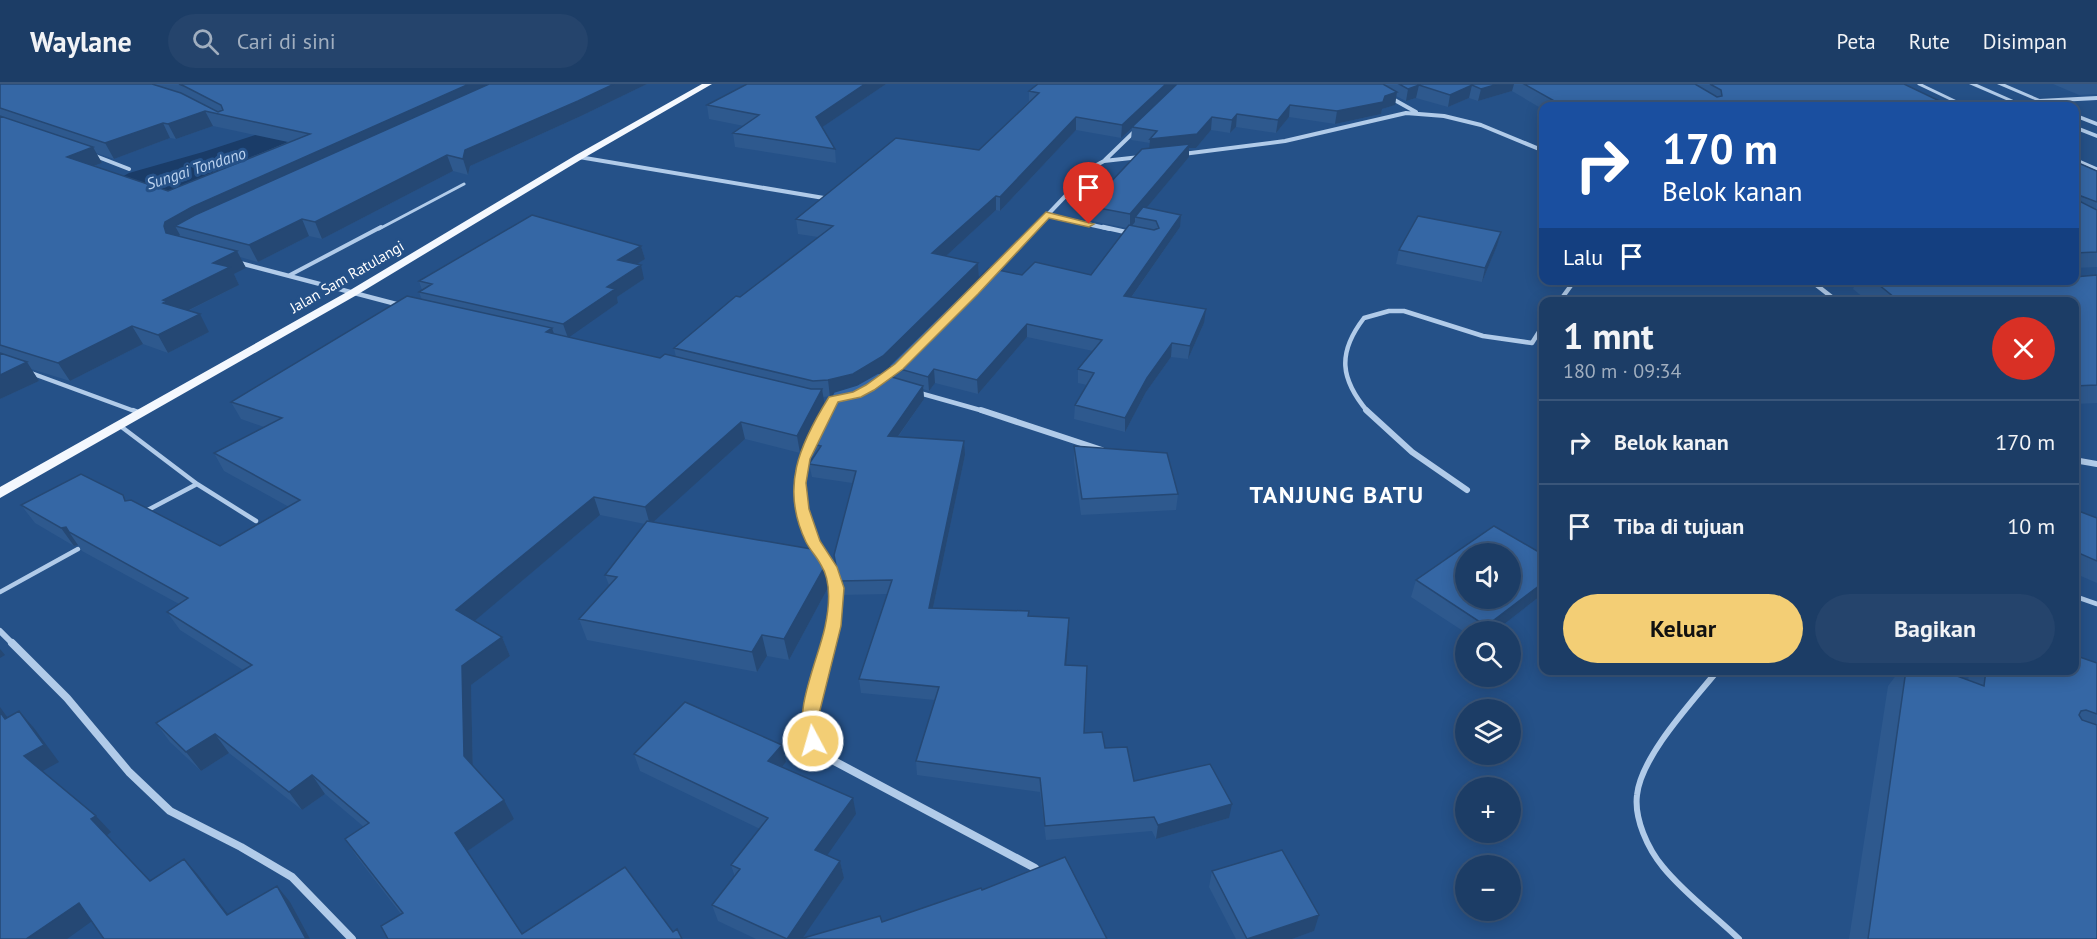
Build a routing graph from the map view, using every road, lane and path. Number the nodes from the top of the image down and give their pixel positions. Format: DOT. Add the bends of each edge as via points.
graph roads {
  1 [pos="708,84"];
  2 [pos="1919,84"];
  3 [pos="1972,84"];
  4 [pos="2000,84"];
  5 [pos="1383,93"];
  6 [pos="2097,98"];
  7 [pos="2039,101"];
  8 [pos="1957,102"];
  9 [pos="2015,102"];
  10 [pos="1418,113"];
  11 [pos="2079,117"];
  12 [pos="2097,124"];
  13 [pos="1138,128"];
  14 [pos="2079,130"];
  15 [pos="2097,136"];
  16 [pos="1539,149"];
  17 [pos="90,153"];
  18 [pos="1176,154"];
  19 [pos="579,157"];
  20 [pos="1143,157"];
  21 [pos="1104,161"];
  22 [pos="2079,161"];
  23 [pos="129,169"];
  24 [pos="2097,169"];
  25 [pos="464,184"];
  26 [pos="830,199"];
  27 [pos="1046,215"];
  28 [pos="1132,233"];
  29 [pos="228,260"];
  30 [pos="290,275"];
  31 [pos="989,276"];
  32 [pos="1816,285"];
  33 [pos="351,294"];
  34 [pos="1832,297"];
  35 [pos="408,307"];
  36 [pos="1539,332"];
  37 [pos="22,369"];
  38 [pos="904,388"];
  39 [pos="141,413"];
  40 [pos="119,425"];
  41 [pos="818,429"];
  42 [pos="1102,450"];
  43 [pos="2079,461"];
  44 [pos="2097,465"];
  45 [pos="197,484"];
  46 [pos="1467,490"];
  47 [pos="0,494"];
  48 [pos="139,515"];
  49 [pos="256,521"];
  50 [pos="78,549"];
  51 [pos="0,592"];
  52 [pos="2079,599"];
  53 [pos="2097,604"];
  54 [pos="0,631"];
  55 [pos="1714,675"];
  56 [pos="1035,868"];
  57 [pos="352,939"];
  58 [pos="1739,939"];
  1 -- 19 [label="main road, Jalan Sam Ratulangi"];
  2 -- 8 [label="lane"];
  3 -- 9 [label="street"];
  4 -- 7 [label="street"];
  5 -- 10 [label="street"];
  6 -- 7 [label="street"];
  10 -- 16 [label="street" via="1480,125"];
  10 -- 18 [label="street" via="1284,141"];
  11 -- 12 [label="street"];
  13 -- 21 [label="street"];
  14 -- 15 [label="street"];
  17 -- 23 [label="street"];
  19 -- 26 [label="street"];
  19 -- 33 [label="main road, Jalan Sam Ratulangi"];
  20 -- 21 [label="street"];
  21 -- 27 [label="street" via="1093,167"];
  22 -- 24 [label="lane"];
  25 -- 30 [label="lane"];
  27 -- 28 [label="street"];
  27 -- 31 [label="street"];
  29 -- 30 [label="street"];
  30 -- 33 [label="street"];
  32 -- 34 [label="street"];
  33 -- 35 [label="street"];
  33 -- 39 [label="main road, Jalan Sam Ratulangi"];
  36 -- 46 [label="street" via="1532,343 1520,343 1404,311 1389,311 1364,318 1352,335 1344,363 1355,395 1394,437"];
  37 -- 39 [label="lane"];
  38 -- 42 [label="street"];
  39 -- 40 [label="main road, Jalan Sam Ratulangi"];
  40 -- 45 [label="lane"];
  40 -- 47 [label="main road, Jalan Sam Ratulangi"];
  41 -- 56 [label="street" via="803,459 801,500 813,542 830,567 837,588 833,626 809,722 813,741 834,761"];
  43 -- 44 [label="street"];
  45 -- 48 [label="lane"];
  45 -- 49 [label="lane"];
  50 -- 51 [label="lane"];
  52 -- 53 [label="lane"];
  54 -- 57 [label="street" via="74,707 129,772 170,811 292,877"];
  55 -- 58 [label="lane" via="1647,766 1637,794 1639,822 1662,865"];
}
